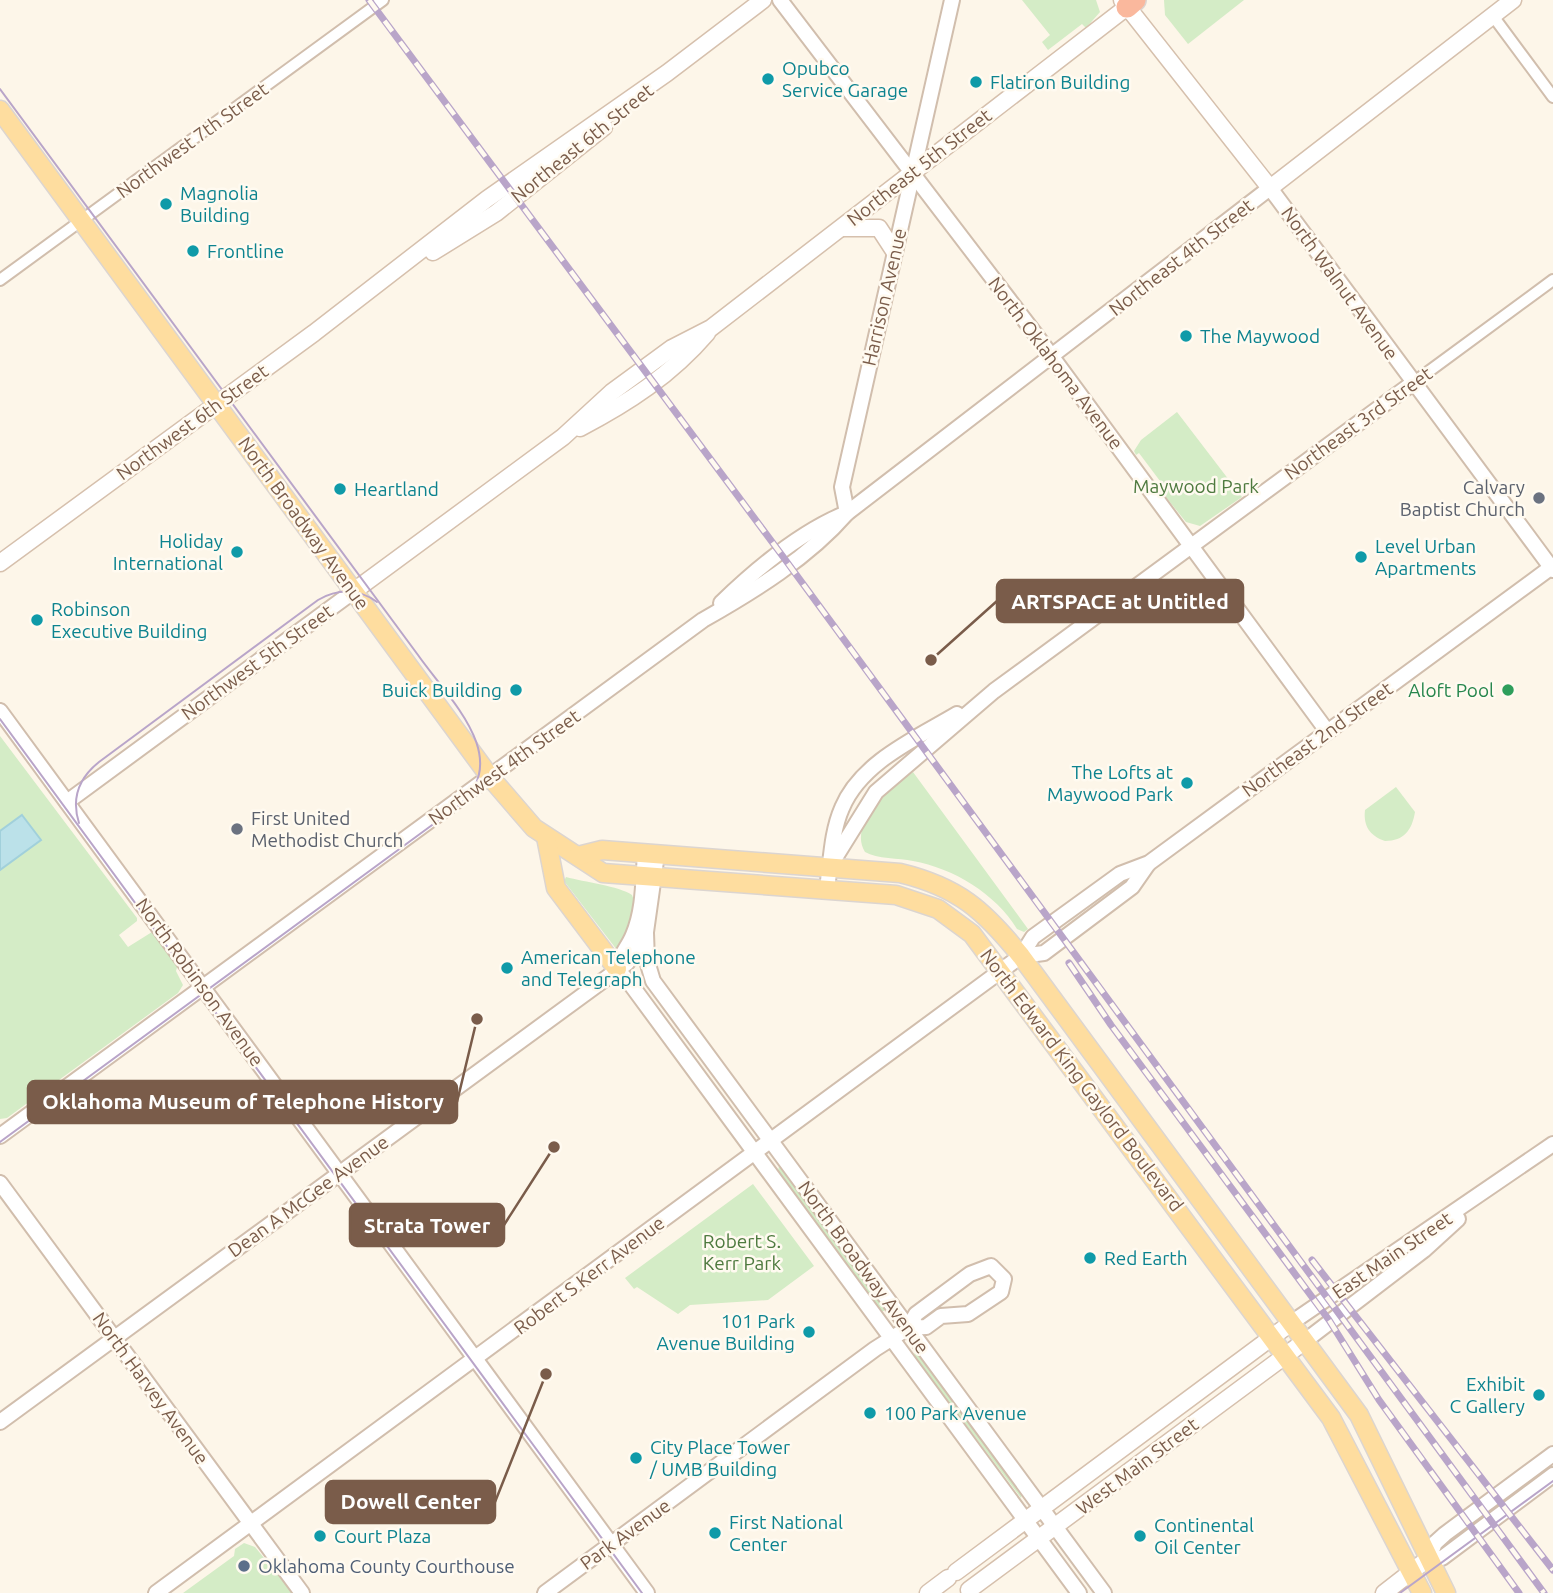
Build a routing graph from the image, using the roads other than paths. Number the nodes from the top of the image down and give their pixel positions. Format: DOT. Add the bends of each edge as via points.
graph roads {
  1 [pos="383,0"];
  2 [pos="763,0"];
  3 [pos="780,0"];
  4 [pos="952,0"];
  5 [pos="1513,0"];
  6 [pos="1128,2"];
  7 [pos="1493,16"];
  8 [pos="667,73"];
  9 [pos="1553,97"];
  10 [pos="0,110"];
  11 [pos="913,172"];
  12 [pos="1270,188"];
  13 [pos="486,198"];
  14 [pos="496,213"];
  15 [pos="82,220"];
  16 [pos="842,228"];
  17 [pos="894,251"];
  18 [pos="0,280"];
  19 [pos="1553,280"];
  20 [pos="383,281"];
  21 [pos="711,328"];
  22 [pos="1052,357"];
  23 [pos="1413,383"];
  24 [pos="611,392"];
  25 [pos="217,404"];
  26 [pos="563,437"];
  27 [pos="847,513"];
  28 [pos="1192,546"];
  29 [pos="0,563"];
  30 [pos="1552,568"];
  31 [pos="354,591"];
  32 [pos="994,691"];
  33 [pos="0,711"];
  34 [pos="1327,731"];
  35 [pos="490,776"];
  36 [pos="67,802"];
  37 [pos="545,837"];
  38 [pos="651,854"];
  39 [pos="578,856"];
  40 [pos="830,866"];
  41 [pos="649,876"];
  42 [pos="827,888"];
  43 [pos="646,932"];
  44 [pos="1021,956"];
  45 [pos="617,970"];
  46 [pos="1002,970"];
  47 [pos="203,987"];
  48 [pos="1139,1114"];
  49 [pos="1112,1118"];
  50 [pos="0,1136"];
  51 [pos="771,1140"];
  52 [pos="1553,1144"];
  53 [pos="755,1153"];
  54 [pos="340,1172"];
  55 [pos="0,1183"];
  56 [pos="1493,1188"];
  57 [pos="1292,1323"];
  58 [pos="908,1328"];
  59 [pos="114,1338"];
  60 [pos="892,1338"];
  61 [pos="1273,1338"];
  62 [pos="1305,1341"];
  63 [pos="1286,1356"];
  64 [pos="476,1359"];
  65 [pos="0,1422"];
  66 [pos="1153,1427"];
  67 [pos="1165,1444"];
  68 [pos="1553,1454"];
  69 [pos="1553,1475"];
  70 [pos="1042,1508"];
  71 [pos="1026,1520"];
  72 [pos="251,1523"];
  73 [pos="1055,1526"];
  74 [pos="1039,1538"];
  75 [pos="611,1545"];
  76 [pos="1429,1558"];
  77 [pos="1411,1572"];
  78 [pos="969,1590"];
  79 [pos="156,1593"];
  80 [pos="302,1593"];
  81 [pos="545,1593"];
  82 [pos="647,1593"];
  83 [pos="928,1593"];
  84 [pos="1079,1593"];
  85 [pos="1104,1593"];
  86 [pos="1384,1593"];
  87 [pos="1422,1593"];
  88 [pos="1446,1593"];
  1 -- 15 [label="street, Northwest 7th Street"];
  2 -- 8 [label="main road, Northeast 6th Street"];
  3 -- 11 [label="street, North Oklahoma Avenue"];
  4 -- 11 [label="street, Harrison Avenue"];
  5 -- 7 [label="main road, Northeast 4th Street"];
  6 -- 11 [label="main road, Northeast 5th Street"];
  6 -- 12 [label="main road, North Walnut Avenue"];
  7 -- 9 [label="street"];
  7 -- 12 [label="main road, Northeast 4th Street"];
  8 -- 13 [label="main road, Northeast 6th Street"];
  8 -- 14 [label="main road, Northeast 6th Street"];
  10 -- 15 [label="main road, North Broadway Avenue"];
  11 -- 16 [label="main road, Northeast 5th Street"];
  11 -- 17 [label="street, Harrison Avenue"];
  11 -- 22 [label="street, North Oklahoma Avenue"];
  12 -- 22 [label="street, Northeast 4th Street"];
  12 -- 23 [label="street, North Walnut Avenue"];
  13 -- 20 [label="main road, Northwest 6th Street"];
  14 -- 20 [label="main road, Northwest 6th Street"];
  15 -- 18 [label="street, Northwest 7th Street"];
  15 -- 25 [label="main road, North Broadway Avenue"];
  16 -- 17 [label="main road" via="878,228"];
  16 -- 21 [label="main road, Northeast 5th Street"];
  17 -- 27 [label="street, Harrison Avenue" via="842,487"];
  19 -- 23 [label="street, Northeast 3rd Street"];
  20 -- 25 [label="main road, Northwest 6th Street"];
  21 -- 24 [label="main road, Northeast 5th Street" via="672,348"];
  21 -- 26 [label="main road, Northeast 5th Street" via="672,370 622,406"];
  22 -- 27 [label="street, Northeast 4th Street"];
  22 -- 28 [label="street, North Oklahoma Avenue"];
  23 -- 28 [label="street, Northeast 3rd Street"];
  23 -- 30 [label="street, North Walnut Avenue"];
  24 -- 26 [label="main road, Northwest 5th Street"];
  25 -- 29 [label="main road, Northwest 6th Street"];
  25 -- 31 [label="main road, North Broadway Avenue"];
  26 -- 31 [label="main road, Northwest 5th Street"];
  27 -- 35 [label="street, Northwest 4th Street" via="830,532 753,591 703,620"];
  28 -- 32 [label="street, Northeast 3rd Street"];
  28 -- 34 [label="street, North Oklahoma Avenue"];
  30 -- 34 [label="street, Northeast 2nd Street"];
  31 -- 35 [label="main road, North Broadway Avenue"];
  31 -- 36 [label="street, Northwest 5th Street"];
  32 -- 40 [label="street, Northeast 3rd Street" via="865,806"];
  32 -- 40 [label="street, Northeast 3rd Street" via="897,751 854,787 842,808"];
  33 -- 36 [label="street, North Robinson Avenue"];
  34 -- 44 [label="street, Northeast 2nd Street" via="1149,863 1132,887 1044,953"];
  35 -- 37 [label="main road, North Broadway Avenue"];
  35 -- 47 [label="street, Northwest 4th Street"];
  36 -- 47 [label="street, North Robinson Avenue"];
  37 -- 39 [label="main road, North Broadway Avenue"];
  37 -- 45 [label="main road" via="556,888"];
  38 -- 39 [label="main road" via="602,849"];
  38 -- 40 [label="main road, North Edward King Gaylord Boulevard"];
  38 -- 41 [label="street, Dean A McGee Avenue"];
  39 -- 41 [label="main road, North Edward King Gaylord Boulevard" via="603,873"];
  40 -- 42 [label="street, Northeast 3rd Street"];
  40 -- 44 [label="main road, North Edward King Gaylord Boulevard" via="900,873 937,883 989,917"];
  41 -- 42 [label="main road, North Edward King Gaylord Boulevard"];
  41 -- 43 [label="street, Dean A McGee Avenue"];
  41 -- 45 [label="street, Dean A McGee Avenue" via="633,936 619,955"];
  42 -- 46 [label="main road, North Edward King Gaylord Boulevard" via="896,895 938,909 972,934"];
  43 -- 45 [label="street, Dean A McGee Avenue" via="627,963"];
  43 -- 51 [label="street, North Broadway Avenue" via="653,981"];
  44 -- 46 [label="street, Robert S Kerr Avenue"];
  44 -- 48 [label="main road, North Edward King Gaylord Boulevard"];
  45 -- 53 [label="street, North Broadway Avenue"];
  45 -- 54 [label="street, Dean A McGee Avenue"];
  46 -- 49 [label="main road, North Edward King Gaylord Boulevard"];
  46 -- 51 [label="street, Robert S Kerr Avenue"];
  47 -- 50 [label="street, Northwest 4th Street"];
  47 -- 54 [label="street, North Robinson Avenue"];
  48 -- 49 [label="main road"];
  48 -- 57 [label="main road, North Edward King Gaylord Boulevard"];
  49 -- 61 [label="main road, North Edward King Gaylord Boulevard"];
  51 -- 53 [label="street, Robert S Kerr Avenue"];
  51 -- 58 [label="street, North Broadway Avenue"];
  52 -- 56 [label="street, East Main Street"];
  53 -- 60 [label="street, North Broadway Avenue"];
  53 -- 64 [label="street, Robert S Kerr Avenue"];
  54 -- 59 [label="street, Dean A McGee Avenue"];
  54 -- 64 [label="street, North Robinson Avenue"];
  55 -- 59 [label="street, North Harvey Avenue"];
  56 -- 57 [label="street, East Main Street"];
  56 -- 62 [label="street, East Main Street" via="1424,1250"];
  57 -- 61 [label="main road, West Main Street"];
  57 -- 62 [label="main road, North Edward King Gaylord Boulevard"];
  58 -- 58 [label="street, Park Avenue" via="926,1327 941,1316 974,1311 1001,1292 1004,1279 991,1266 984,1266 916,1314"];
  58 -- 60 [label="street, Park Avenue"];
  58 -- 70 [label="street, North Broadway Avenue"];
  59 -- 65 [label="street, Dean A McGee Avenue"];
  59 -- 72 [label="street, North Harvey Avenue"];
  60 -- 71 [label="street, North Broadway Avenue"];
  60 -- 75 [label="street, Park Avenue"];
  61 -- 63 [label="main road, North Edward King Gaylord Boulevard"];
  61 -- 66 [label="main road, West Main Street"];
  62 -- 63 [label="main road, West Main Street"];
  62 -- 76 [label="main road, North Edward King Gaylord Boulevard" via="1366,1428"];
  63 -- 67 [label="main road, West Main Street"];
  63 -- 77 [label="main road, North Edward King Gaylord Boulevard" via="1343,1436"];
  64 -- 72 [label="street, Robert S Kerr Avenue"];
  64 -- 75 [label="street, North Robinson Avenue"];
  66 -- 67 [label="main road"];
  66 -- 70 [label="main road, West Main Street"];
  67 -- 73 [label="main road, West Main Street"];
  68 -- 76 [label="street" via="1445,1534"];
  69 -- 76 [label="street" via="1442,1558"];
  70 -- 71 [label="main road, West Main Street"];
  70 -- 73 [label="street, North Broadway Avenue"];
  71 -- 74 [label="street, North Broadway Avenue"];
  71 -- 83 [label="main road, West Main Street"];
  72 -- 79 [label="street, Robert S Kerr Avenue"];
  72 -- 80 [label="street, North Harvey Avenue"];
  73 -- 74 [label="main road, West Main Street"];
  73 -- 85 [label="street, North Broadway Avenue"];
  74 -- 78 [label="main road, West Main Street"];
  74 -- 84 [label="street, North Broadway Avenue"];
  75 -- 81 [label="street, Park Avenue"];
  75 -- 82 [label="street, North Robinson Avenue"];
  76 -- 77 [label="main road"];
  76 -- 88 [label="main road, North Edward King Gaylord Boulevard"];
  77 -- 86 [label="main road"];
  77 -- 87 [label="main road, North Edward King Gaylord Boulevard"];
}
